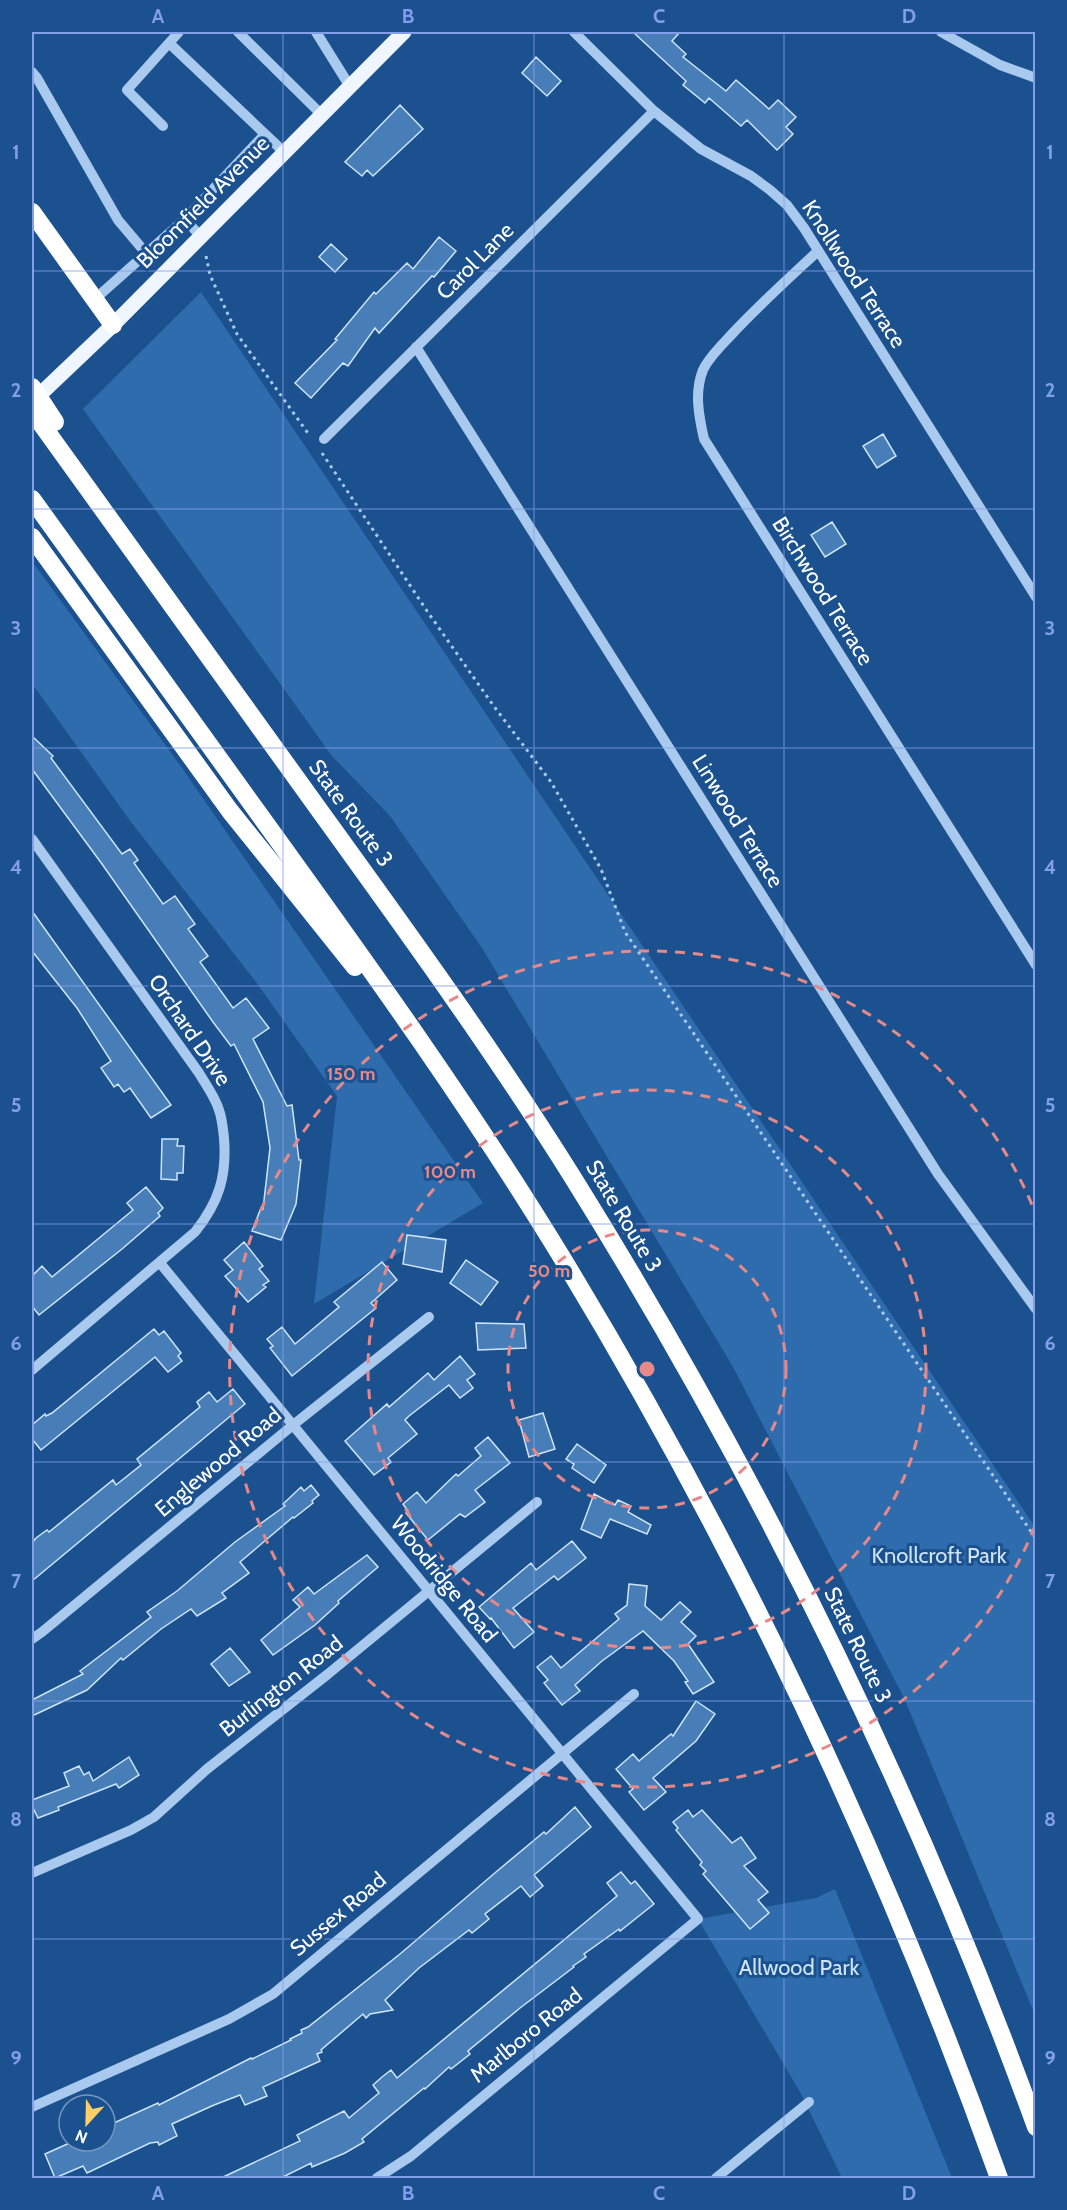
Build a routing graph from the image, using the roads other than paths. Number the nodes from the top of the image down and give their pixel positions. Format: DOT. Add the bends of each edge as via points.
graph roads {
  1 [pos="179,32"];
  2 [pos="238,32"];
  3 [pos="316,32"];
  4 [pos="404,32"];
  5 [pos="574,32"];
  6 [pos="941,32"];
  7 [pos="169,43"];
  8 [pos="32,72"];
  9 [pos="1035,78"];
  10 [pos="350,85"];
  11 [pos="654,111"];
  12 [pos="321,114"];
  13 [pos="163,126"];
  14 [pos="265,134"];
  15 [pos="284,152"];
  16 [pos="32,212"];
  17 [pos="185,219"];
  18 [pos="201,237"];
  19 [pos="818,250"];
  20 [pos="146,252"];
  21 [pos="95,299"];
  22 [pos="113,325"];
  23 [pos="416,347"];
  24 [pos="32,387"];
  25 [pos="32,402"];
  26 [pos="32,411"];
  27 [pos="50,426"];
  28 [pos="322,444"];
  29 [pos="32,499"];
  30 [pos="32,537"];
  31 [pos="1035,597"];
  32 [pos="32,839"];
  33 [pos="1035,965"];
  34 [pos="453,1090"];
  35 [pos="160,1263"];
  36 [pos="1035,1309"];
  37 [pos="429,1317"];
  38 [pos="32,1370"];
  39 [pos="293,1425"];
  40 [pos="537,1502"];
  41 [pos="429,1591"];
  42 [pos="32,1639"];
  43 [pos="634,1694"];
  44 [pos="562,1753"];
  45 [pos="32,1873"];
  46 [pos="698,1919"];
  47 [pos="809,2102"];
  48 [pos="32,2107"];
  49 [pos="1035,2127"];
  50 [pos="377,2178"];
  51 [pos="716,2178"];
  52 [pos="999,2178"];
  1 -- 7 [label="street"];
  2 -- 12 [label="street"];
  3 -- 10 [label="street"];
  4 -- 10 [label="main road, Bloomfield Avenue"];
  5 -- 11 [label="street, Knollwood Terrace"];
  6 -- 9 [label="street" via="1000,65"];
  7 -- 13 [label="street" via="127,90"];
  7 -- 14 [label="street"];
  8 -- 20 [label="street" via="118,220"];
  10 -- 12 [label="main road, Bloomfield Avenue"];
  11 -- 19 [label="street, Knollwood Terrace" via="701,149 770,190 787,205"];
  11 -- 23 [label="street, Carol Lane"];
  12 -- 15 [label="main road, Bloomfield Avenue"];
  14 -- 15 [label="street"];
  14 -- 17 [label="street"];
  15 -- 18 [label="main road, Bloomfield Avenue"];
  16 -- 21 [label="highway"];
  17 -- 18 [label="street"];
  17 -- 20 [label="street"];
  18 -- 22 [label="main road, Bloomfield Avenue"];
  19 -- 31 [label="street, Knollwood Terrace"];
  19 -- 33 [label="street, Birchwood Terrace" via="749,316 703,370 699,413 704,439"];
  20 -- 21 [label="street"];
  21 -- 22 [label="highway"];
  22 -- 25 [label="main road, Bloomfield Avenue"];
  23 -- 28 [label="street, Carol Lane"];
  23 -- 36 [label="street, Linwood Terrace" via="938,1174"];
  24 -- 27 [label="highway, bridge"];
  26 -- 27 [label="highway"];
  27 -- 49 [label="highway, State Route 3" via="132,549 459,1006 573,1177 678,1353 776,1533 881,1748 954,1915"];
  29 -- 34 [label="highway"];
  30 -- 34 [label="highway" via="230,812"];
  32 -- 35 [label="street, Orchard Drive" via="199,1073 219,1110 225,1147 222,1185 195,1232"];
  34 -- 52 [label="highway" via="599,1320 762,1619 903,1927"];
  35 -- 38 [label="street, Orchard Drive"];
  35 -- 39 [label="street, Woodridge Road"];
  37 -- 39 [label="street, Englewood Road"];
  39 -- 41 [label="street, Woodridge Road"];
  39 -- 42 [label="street, Englewood Road"];
  40 -- 41 [label="street, Burlington Road"];
  41 -- 44 [label="street, Woodridge Road"];
  41 -- 45 [label="street, Burlington Road" via="154,1817"];
  43 -- 44 [label="street, Sussex Road"];
  44 -- 46 [label="street, Woodridge Road"];
  44 -- 48 [label="street, Sussex Road" via="273,1994 229,2019"];
  46 -- 50 [label="street, Marlboro Road" via="411,2156"];
  47 -- 51 [label="street"];
}
